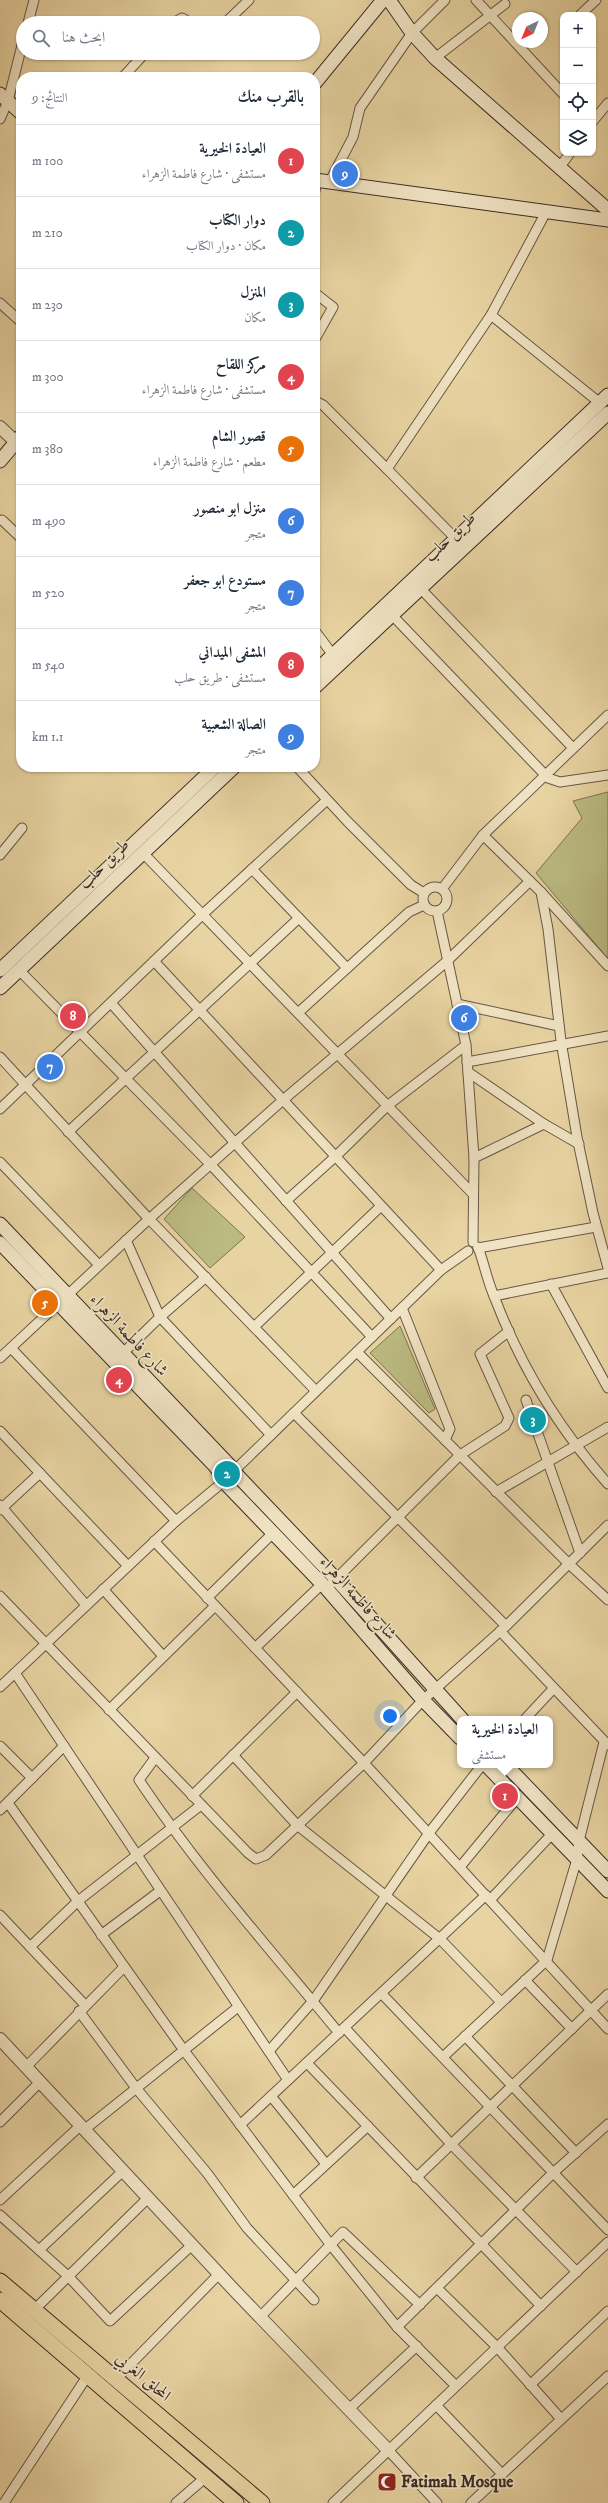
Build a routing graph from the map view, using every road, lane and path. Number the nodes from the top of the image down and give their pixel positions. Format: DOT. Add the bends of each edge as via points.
graph roads {
  1 [pos="34,0"];
  2 [pos="249,0"];
  3 [pos="383,0"];
  4 [pos="389,0"];
  5 [pos="445,0"];
  6 [pos="476,0"];
  7 [pos="596,0"];
  8 [pos="505,4"];
  9 [pos="583,12"];
  10 [pos="488,15"];
  11 [pos="30,16"];
  12 [pos="232,16"];
  13 [pos="412,33"];
  14 [pos="435,58"];
  15 [pos="17,60"];
  16 [pos="139,60"];
  17 [pos="128,72"];
  18 [pos="320,77"];
  19 [pos="560,91"];
  20 [pos="4,97"];
  21 [pos="608,103"];
  22 [pos="16,108"];
  23 [pos="0,118"];
  24 [pos="595,120"];
  25 [pos="568,156"];
  26 [pos="559,168"];
  27 [pos="320,182"];
  28 [pos="320,183"];
  29 [pos="608,210"];
  30 [pos="546,212"];
  31 [pos="608,220"];
  32 [pos="320,297"];
  33 [pos="0,303"];
  34 [pos="491,315"];
  35 [pos="16,317"];
  36 [pos="320,330"];
  37 [pos="320,403"];
  38 [pos="605,403"];
  39 [pos="0,427"];
  40 [pos="16,440"];
  41 [pos="16,445"];
  42 [pos="0,461"];
  43 [pos="387,469"];
  44 [pos="2,520"];
  45 [pos="16,533"];
  46 [pos="456,539"];
  47 [pos="421,589"];
  48 [pos="393,616"];
  49 [pos="320,638"];
  50 [pos="333,655"];
  51 [pos="320,667"];
  52 [pos="320,682"];
  53 [pos="608,715"];
  54 [pos="574,748"];
  55 [pos="210,772"];
  56 [pos="229,772"];
  57 [pos="301,772"];
  58 [pos="544,776"];
  59 [pos="608,776"];
  60 [pos="326,800"];
  61 [pos="22,828"];
  62 [pos="483,835"];
  63 [pos="142,852"];
  64 [pos="0,855"];
  65 [pos="252,869"];
  66 [pos="530,882"];
  67 [pos="442,889"];
  68 [pos="541,892"];
  69 [pos="424,893"];
  70 [pos="424,905"];
  71 [pos="437,911"];
  72 [pos="203,914"];
  73 [pos="299,918"];
  74 [pos="154,961"];
  75 [pos="446,962"];
  76 [pos="250,963"];
  77 [pos="608,966"];
  78 [pos="347,968"];
  79 [pos="0,970"];
  80 [pos="19,970"];
  81 [pos="0,988"];
  82 [pos="111,1003"];
  83 [pos="457,1004"];
  84 [pos="200,1010"];
  85 [pos="299,1012"];
  86 [pos="559,1026"];
  87 [pos="79,1033"];
  88 [pos="608,1036"];
  89 [pos="562,1044"];
  90 [pos="466,1046"];
  91 [pos="155,1052"];
  92 [pos="338,1053"];
  93 [pos="0,1057"];
  94 [pos="467,1062"];
  95 [pos="468,1072"];
  96 [pos="126,1079"];
  97 [pos="25,1085"];
  98 [pos="283,1100"];
  99 [pos="387,1106"];
  100 [pos="0,1109"];
  101 [pos="544,1124"];
  102 [pos="68,1132"];
  103 [pos="235,1144"];
  104 [pos="579,1144"];
  105 [pos="335,1157"];
  106 [pos="474,1158"];
  107 [pos="0,1162"];
  108 [pos="211,1165"];
  109 [pos="474,1194"];
  110 [pos="286,1201"];
  111 [pos="381,1206"];
  112 [pos="149,1219"];
  113 [pos="0,1224"];
  114 [pos="596,1227"];
  115 [pos="126,1240"];
  116 [pos="0,1243"];
  117 [pos="476,1246"];
  118 [pos="332,1252"];
  119 [pos="99,1265"];
  120 [pos="608,1268"];
  121 [pos="441,1270"];
  122 [pos="312,1272"];
  123 [pos="608,1272"];
  124 [pos="206,1277"];
  125 [pos="551,1284"];
  126 [pos="494,1296"];
  127 [pos="62,1300"];
  128 [pos="402,1308"];
  129 [pos="160,1318"];
  130 [pos="391,1319"];
  131 [pos="254,1327"];
  132 [pos="509,1331"];
  133 [pos="372,1337"];
  134 [pos="11,1348"];
  135 [pos="357,1352"];
  136 [pos="122,1354"];
  137 [pos="0,1358"];
  138 [pos="608,1388"];
  139 [pos="316,1391"];
  140 [pos="526,1400"];
  141 [pos="294,1413"];
  142 [pos="608,1427"];
  143 [pos="0,1431"];
  144 [pos="271,1435"];
  145 [pos="445,1440"];
  146 [pos="576,1445"];
  147 [pos="460,1455"];
  148 [pos="547,1461"];
  149 [pos="235,1471"];
  150 [pos="40,1473"];
  151 [pos="223,1480"];
  152 [pos="608,1484"];
  153 [pos="496,1492"];
  154 [pos="1,1508"];
  155 [pos="397,1516"];
  156 [pos="176,1521"];
  157 [pos="608,1525"];
  158 [pos="273,1533"];
  159 [pos="154,1542"];
  160 [pos="580,1552"];
  161 [pos="569,1564"];
  162 [pos="128,1566"];
  163 [pos="328,1584"];
  164 [pos="103,1589"];
  165 [pos="0,1596"];
  166 [pos="207,1598"];
  167 [pos="608,1600"];
  168 [pos="86,1605"];
  169 [pos="215,1606"];
  170 [pos="503,1628"];
  171 [pos="45,1644"];
  172 [pos="254,1648"];
  173 [pos="163,1656"];
  174 [pos="15,1673"];
  175 [pos="0,1687"];
  176 [pos="553,1689"];
  177 [pos="434,1690"];
  178 [pos="297,1692"];
  179 [pos="423,1700"];
  180 [pos="108,1710"];
  181 [pos="459,1716"];
  182 [pos="528,1716"];
  183 [pos="457,1735"];
  184 [pos="606,1744"];
  185 [pos="0,1746"];
  186 [pos="64,1746"];
  187 [pos="233,1756"];
  188 [pos="155,1758"];
  189 [pos="364,1763"];
  190 [pos="480,1768"];
  191 [pos="489,1768"];
  192 [pos="509,1768"];
  193 [pos="32,1778"];
  194 [pos="192,1796"];
  195 [pos="517,1798"];
  196 [pos="8,1803"];
  197 [pos="201,1805"];
  198 [pos="0,1810"];
  199 [pos="297,1825"];
  200 [pos="171,1829"];
  201 [pos="429,1833"];
  202 [pos="552,1834"];
  203 [pos="579,1841"];
  204 [pos="136,1854"];
  205 [pos="576,1859"];
  206 [pos="460,1867"];
  207 [pos="607,1869"];
  208 [pos="160,1891"];
  209 [pos="608,1891"];
  210 [pos="386,1896"];
  211 [pos="488,1897"];
  212 [pos="78,1901"];
  213 [pos="0,1915"];
  214 [pos="101,1935"];
  215 [pos="440,1939"];
  216 [pos="31,1946"];
  217 [pos="547,1960"];
  218 [pos="124,1966"];
  219 [pos="525,1980"];
  220 [pos="382,1994"];
  221 [pos="608,1994"];
  222 [pos="313,2001"];
  223 [pos="502,2002"];
  224 [pos="238,2007"];
  225 [pos="82,2008"];
  226 [pos="590,2012"];
  227 [pos="572,2029"];
  228 [pos="608,2029"];
  229 [pos="342,2031"];
  230 [pos="465,2036"];
  231 [pos="0,2039"];
  232 [pos="183,2049"];
  233 [pos="269,2051"];
  234 [pos="443,2057"];
  235 [pos="307,2063"];
  236 [pos="26,2067"];
  237 [pos="288,2080"];
  238 [pos="40,2082"];
  239 [pos="512,2086"];
  240 [pos="136,2088"];
  241 [pos="272,2096"];
  242 [pos="490,2108"];
  243 [pos="0,2122"];
  244 [pos="608,2124"];
  245 [pos="240,2125"];
  246 [pos="368,2126"];
  247 [pos="82,2128"];
  248 [pos="452,2145"];
  249 [pos="576,2153"];
  250 [pos="326,2164"];
  251 [pos="123,2172"];
  252 [pos="553,2173"];
  253 [pos="416,2178"];
  254 [pos="293,2195"];
  255 [pos="148,2198"];
  256 [pos="0,2200"];
  257 [pos="517,2209"];
  258 [pos="0,2215"];
  259 [pos="608,2230"];
  260 [pos="608,2242"];
  261 [pos="330,2244"];
  262 [pos="481,2244"];
  263 [pos="192,2245"];
  264 [pos="39,2250"];
  265 [pos="577,2272"];
  266 [pos="220,2274"];
  267 [pos="68,2276"];
  268 [pos="296,2279"];
  269 [pos="0,2281"];
  270 [pos="437,2288"];
  271 [pos="314,2300"];
  272 [pos="0,2301"];
  273 [pos="420,2304"];
  274 [pos="541,2306"];
  275 [pos="608,2311"];
  276 [pos="29,2316"];
  277 [pos="261,2316"];
  278 [pos="397,2326"];
  279 [pos="417,2346"];
  280 [pos="497,2348"];
  281 [pos="88,2374"];
  282 [pos="116,2379"];
  283 [pos="606,2382"];
  284 [pos="530,2385"];
  285 [pos="456,2386"];
  286 [pos="436,2405"];
  287 [pos="350,2408"];
  288 [pos="561,2419"];
  289 [pos="389,2450"];
  290 [pos="502,2474"];
  291 [pos="206,2477"];
  292 [pos="4,2503"];
  293 [pos="176,2503"];
  294 [pos="236,2503"];
  295 [pos="262,2503"];
  296 [pos="334,2503"];
  297 [pos="437,2503"];
  298 [pos="471,2503"];
  1 -- 11 [label="street"];
  2 -- 12 [label="street"];
  3 -- 18 [label="main road"];
  4 -- 13 [label="main road"];
  5 -- 13 [label="street"];
  6 -- 10 [label="street"];
  7 -- 9 [label="street"];
  8 -- 10 [label="street"];
  10 -- 14 [label="street"];
  10 -- 19 [label="street"];
  13 -- 14 [label="main road"];
  13 -- 27 [label="street" via="360,108 353,138"];
  14 -- 26 [label="main road"];
  15 -- 20 [label="street"];
  16 -- 17 [label="street"];
  20 -- 22 [label="main road"];
  20 -- 23 [label="street"];
  21 -- 24 [label="street"];
  25 -- 26 [label="street"];
  26 -- 29 [label="main road"];
  28 -- 30 [label="main road"];
  30 -- 31 [label="main road"];
  30 -- 34 [label="street"];
  32 -- 36 [label="street" via="332,307"];
  33 -- 35 [label="street"];
  34 -- 38 [label="street"];
  34 -- 43 [label="street"];
  37 -- 43 [label="street"];
  38 -- 46 [label="main road"];
  38 -- 47 [label="main road, طريق حلب"];
  39 -- 40 [label="street"];
  41 -- 42 [label="main road"];
  43 -- 46 [label="street"];
  44 -- 45 [label="street"];
  46 -- 50 [label="main road"];
  47 -- 48 [label="main road, طريق حلب"];
  47 -- 54 [label="street"];
  48 -- 52 [label="main road, طريق حلب"];
  48 -- 58 [label="street"];
  49 -- 50 [label="street"];
  50 -- 51 [label="main road"];
  53 -- 54 [label="street"];
  54 -- 58 [label="street"];
  55 -- 79 [label="main road"];
  56 -- 63 [label="main road, طريق حلب"];
  57 -- 60 [label="street"];
  58 -- 59 [label="street" via="551,781 560,782"];
  58 -- 62 [label="street"];
  60 -- 65 [label="street"];
  60 -- 69 [label="street" via="411,885"];
  61 -- 64 [label="street"];
  62 -- 66 [label="street"];
  62 -- 67 [label="street"];
  63 -- 72 [label="street"];
  63 -- 80 [label="main road, طريق حلب"];
  65 -- 72 [label="street"];
  65 -- 73 [label="street"];
  66 -- 68 [label="street"];
  66 -- 75 [label="street"];
  67 -- 69 [label="street" via="431,888"];
  67 -- 71 [label="street" via="447,900 444,907"];
  68 -- 77 [label="street"];
  68 -- 86 [label="street"];
  69 -- 70 [label="street"];
  70 -- 71 [label="street" via="430,910"];
  70 -- 78 [label="street" via="409,912"];
  71 -- 75 [label="street"];
  72 -- 74 [label="street"];
  72 -- 76 [label="street"];
  73 -- 76 [label="street"];
  73 -- 78 [label="street"];
  74 -- 82 [label="street"];
  74 -- 84 [label="street"];
  75 -- 83 [label="street"];
  75 -- 92 [label="street"];
  76 -- 84 [label="street"];
  76 -- 85 [label="street"];
  78 -- 85 [label="street"];
  80 -- 81 [label="main road, طريق حلب"];
  80 -- 87 [label="street"];
  82 -- 87 [label="street"];
  82 -- 91 [label="street"];
  83 -- 86 [label="street"];
  83 -- 90 [label="street"];
  84 -- 91 [label="street"];
  84 -- 98 [label="street"];
  85 -- 92 [label="street"];
  86 -- 89 [label="street"];
  87 -- 96 [label="street"];
  87 -- 97 [label="street"];
  88 -- 89 [label="street"];
  89 -- 94 [label="street"];
  89 -- 104 [label="street"];
  90 -- 94 [label="street"];
  90 -- 99 [label="street"];
  91 -- 96 [label="street"];
  91 -- 103 [label="street"];
  92 -- 98 [label="street"];
  92 -- 99 [label="street"];
  93 -- 97 [label="street"];
  94 -- 95 [label="street"];
  95 -- 101 [label="street"];
  95 -- 106 [label="street"];
  96 -- 102 [label="street"];
  96 -- 108 [label="street"];
  97 -- 100 [label="street"];
  97 -- 102 [label="street"];
  98 -- 103 [label="street"];
  98 -- 105 [label="street"];
  99 -- 105 [label="street"];
  99 -- 109 [label="street"];
  101 -- 104 [label="street"];
  101 -- 106 [label="street"];
  102 -- 112 [label="street"];
  103 -- 108 [label="street"];
  103 -- 110 [label="street"];
  104 -- 114 [label="street"];
  105 -- 110 [label="street"];
  105 -- 111 [label="street"];
  106 -- 109 [label="street"];
  107 -- 119 [label="street"];
  108 -- 112 [label="street"];
  108 -- 122 [label="street"];
  109 -- 117 [label="street"];
  110 -- 118 [label="street"];
  111 -- 118 [label="street"];
  111 -- 121 [label="street"];
  112 -- 115 [label="street"];
  112 -- 124 [label="street"];
  113 -- 127 [label="main road, شارع فاطمة الزهراء"];
  114 -- 117 [label="street"];
  114 -- 120 [label="street"];
  115 -- 119 [label="street"];
  115 -- 129 [label="street"];
  116 -- 127 [label="main road, شارع فاطمة الزهراء"];
  117 -- 121 [label="street" via="475,1253 468,1251"];
  117 -- 126 [label="street"];
  118 -- 122 [label="street"];
  118 -- 130 [label="street"];
  119 -- 127 [label="street"];
  121 -- 128 [label="street"];
  122 -- 131 [label="street"];
  122 -- 133 [label="street"];
  123 -- 125 [label="street"];
  124 -- 129 [label="street"];
  124 -- 131 [label="street"];
  125 -- 126 [label="street"];
  125 -- 138 [label="street"];
  126 -- 132 [label="street"];
  127 -- 134 [label="street"];
  127 -- 136 [label="main road, شارع فاطمة الزهراء"];
  127 -- 151 [label="main road, شارع فاطمة الزهراء" via="215,1466"];
  128 -- 130 [label="street"];
  128 -- 145 [label="street" via="450,1429"];
  129 -- 136 [label="street"];
  129 -- 144 [label="street"];
  130 -- 133 [label="street"];
  131 -- 139 [label="street"];
  132 -- 146 [label="street" via="550,1410"];
  132 -- 147 [label="street" via="480,1354 509,1418 505,1426"];
  133 -- 135 [label="street"];
  134 -- 137 [label="street"];
  134 -- 156 [label="street"];
  135 -- 139 [label="street"];
  135 -- 145 [label="street"];
  136 -- 149 [label="main road, شارع فاطمة الزهراء"];
  139 -- 141 [label="street"];
  140 -- 148 [label="street"];
  141 -- 144 [label="street"];
  141 -- 155 [label="street"];
  142 -- 146 [label="street"];
  143 -- 150 [label="street"];
  144 -- 149 [label="street"];
  145 -- 147 [label="street"];
  146 -- 148 [label="street"];
  146 -- 152 [label="street"];
  147 -- 153 [label="street"];
  147 -- 155 [label="street"];
  148 -- 153 [label="street"];
  148 -- 160 [label="street"];
  149 -- 151 [label="main road" via="234,1484"];
  149 -- 163 [label="main road, شارع فاطمة الزهراء"];
  150 -- 154 [label="street"];
  150 -- 162 [label="street"];
  151 -- 156 [label="street"];
  151 -- 158 [label="main road, شارع فاطمة الزهراء"];
  153 -- 161 [label="street"];
  154 -- 168 [label="street"];
  155 -- 163 [label="street"];
  155 -- 170 [label="street"];
  156 -- 159 [label="street"];
  157 -- 160 [label="street"];
  158 -- 163 [label="main road, شارع فاطمة الزهراء"];
  158 -- 166 [label="street"];
  159 -- 162 [label="street"];
  159 -- 166 [label="street"];
  160 -- 161 [label="street"];
  161 -- 167 [label="street"];
  161 -- 170 [label="street"];
  162 -- 164 [label="street"];
  163 -- 172 [label="street"];
  163 -- 177 [label="main road, شارع فاطمة الزهراء"];
  163 -- 179 [label="main road, شارع فاطمة الزهراء"];
  164 -- 168 [label="street"];
  164 -- 173 [label="street"];
  165 -- 171 [label="street"];
  166 -- 169 [label="street"];
  168 -- 171 [label="street"];
  169 -- 172 [label="street"];
  169 -- 173 [label="street"];
  170 -- 176 [label="street"];
  170 -- 177 [label="street"];
  171 -- 174 [label="street"];
  171 -- 180 [label="street"];
  172 -- 178 [label="street"];
  173 -- 180 [label="street"];
  174 -- 175 [label="street"];
  174 -- 186 [label="street"];
  176 -- 182 [label="street"];
  176 -- 184 [label="street"];
  177 -- 179 [label="street"];
  177 -- 181 [label="main road, شارع فاطمة الزهراء"];
  178 -- 187 [label="street"];
  178 -- 189 [label="street"];
  179 -- 183 [label="main road, شارع فاطمة الزهراء"];
  179 -- 189 [label="street"];
  180 -- 188 [label="street"];
  184 -- 203 [label="street"];
  185 -- 193 [label="street"];
  186 -- 193 [label="street"];
  186 -- 204 [label="street"];
  187 -- 194 [label="street"];
  187 -- 199 [label="street"];
  188 -- 194 [label="street"];
  188 -- 200 [label="street" via="139,1780"];
  189 -- 199 [label="street"];
  189 -- 201 [label="street"];
  190 -- 201 [label="street"];
  191 -- 195 [label="main road"];
  192 -- 203 [label="main road"];
  193 -- 196 [label="street"];
  194 -- 197 [label="street"];
  195 -- 202 [label="main road"];
  195 -- 206 [label="street"];
  196 -- 198 [label="street"];
  196 -- 212 [label="street"];
  197 -- 199 [label="street" via="248,1854 256,1859 266,1854"];
  197 -- 200 [label="street"];
  199 -- 210 [label="street"];
  200 -- 204 [label="street"];
  200 -- 222 [label="street" via="253,1932"];
  201 -- 206 [label="street"];
  201 -- 210 [label="street"];
  202 -- 205 [label="main road"];
  202 -- 211 [label="street"];
  203 -- 205 [label="street"];
  203 -- 207 [label="main road"];
  204 -- 208 [label="street"];
  204 -- 212 [label="street"];
  205 -- 209 [label="main road"];
  205 -- 217 [label="street"];
  206 -- 211 [label="street"];
  208 -- 214 [label="street"];
  208 -- 224 [label="street"];
  210 -- 215 [label="street"];
  210 -- 222 [label="street"];
  211 -- 215 [label="street"];
  211 -- 217 [label="street"];
  212 -- 214 [label="street"];
  212 -- 216 [label="street"];
  213 -- 216 [label="street"];
  214 -- 218 [label="street"];
  215 -- 220 [label="street"];
  215 -- 223 [label="street"];
  216 -- 225 [label="street"];
  217 -- 219 [label="street"];
  217 -- 226 [label="street"];
  218 -- 225 [label="street"];
  218 -- 232 [label="street"];
  219 -- 223 [label="street"];
  219 -- 227 [label="street"];
  220 -- 229 [label="street"];
  220 -- 234 [label="street"];
  221 -- 226 [label="street"];
  222 -- 229 [label="street"];
  222 -- 233 [label="street"];
  223 -- 230 [label="street"];
  224 -- 232 [label="street"];
  224 -- 233 [label="street"];
  225 -- 236 [label="street"];
  225 -- 240 [label="street"];
  226 -- 227 [label="street"];
  226 -- 228 [label="street"];
  227 -- 239 [label="street"];
  229 -- 235 [label="street"];
  229 -- 248 [label="street"];
  230 -- 234 [label="street"];
  230 -- 239 [label="street"];
  231 -- 236 [label="street"];
  232 -- 240 [label="street"];
  232 -- 245 [label="street"];
  233 -- 237 [label="street"];
  234 -- 242 [label="street"];
  235 -- 237 [label="street"];
  235 -- 246 [label="street"];
  236 -- 238 [label="street"];
  237 -- 241 [label="street"];
  238 -- 243 [label="street"];
  238 -- 247 [label="street"];
  239 -- 242 [label="street"];
  239 -- 249 [label="street"];
  240 -- 247 [label="street"];
  240 -- 268 [label="street" via="207,2173 247,2228"];
  241 -- 245 [label="street"];
  241 -- 250 [label="street"];
  242 -- 248 [label="street"];
  242 -- 252 [label="street"];
  244 -- 249 [label="street"];
  245 -- 254 [label="street"];
  246 -- 250 [label="street"];
  246 -- 253 [label="street"];
  247 -- 251 [label="street"];
  247 -- 256 [label="street"];
  248 -- 253 [label="street"];
  248 -- 257 [label="street"];
  249 -- 252 [label="street"];
  250 -- 254 [label="street"];
  251 -- 255 [label="street"];
  251 -- 264 [label="street"];
  252 -- 257 [label="street"];
  252 -- 259 [label="street"];
  253 -- 262 [label="street"];
  254 -- 261 [label="street"];
  255 -- 263 [label="street"];
  255 -- 267 [label="street"];
  257 -- 262 [label="street"];
  257 -- 265 [label="street"];
  258 -- 264 [label="street"];
  260 -- 265 [label="street"];
  261 -- 268 [label="street"];
  261 -- 273 [label="street" via="343,2232"];
  261 -- 278 [label="street"];
  262 -- 270 [label="street"];
  262 -- 274 [label="street"];
  263 -- 266 [label="street"];
  263 -- 267 [label="street" via="110,2321"];
  264 -- 267 [label="street"];
  265 -- 274 [label="street"];
  266 -- 277 [label="street"];
  266 -- 282 [label="street"];
  267 -- 276 [label="street"];
  268 -- 271 [label="street"];
  268 -- 277 [label="street"];
  269 -- 276 [label="highway, المحلق الغربي"];
  270 -- 273 [label="street"];
  270 -- 280 [label="street"];
  272 -- 276 [label="highway, المحلق الغربي"];
  273 -- 278 [label="street"];
  274 -- 280 [label="street"];
  275 -- 284 [label="street"];
  276 -- 281 [label="highway, المحلق الغربي"];
  276 -- 282 [label="highway, المحلق الغربي"];
  277 -- 287 [label="street"];
  278 -- 279 [label="street"];
  279 -- 285 [label="street"];
  279 -- 287 [label="street"];
  280 -- 284 [label="street"];
  280 -- 285 [label="street"];
  281 -- 291 [label="highway, المحلق الغربي"];
  281 -- 292 [label="street"];
  282 -- 295 [label="highway, المحلق الغربي"];
  283 -- 288 [label="street"];
  284 -- 288 [label="street"];
  285 -- 286 [label="street"];
  286 -- 289 [label="street"];
  286 -- 290 [label="street"];
  287 -- 289 [label="street"];
  288 -- 290 [label="street"];
  289 -- 296 [label="street"];
  289 -- 297 [label="street"];
  290 -- 298 [label="street"];
  291 -- 293 [label="street"];
  291 -- 294 [label="highway, المحلق الغربي"];
}
